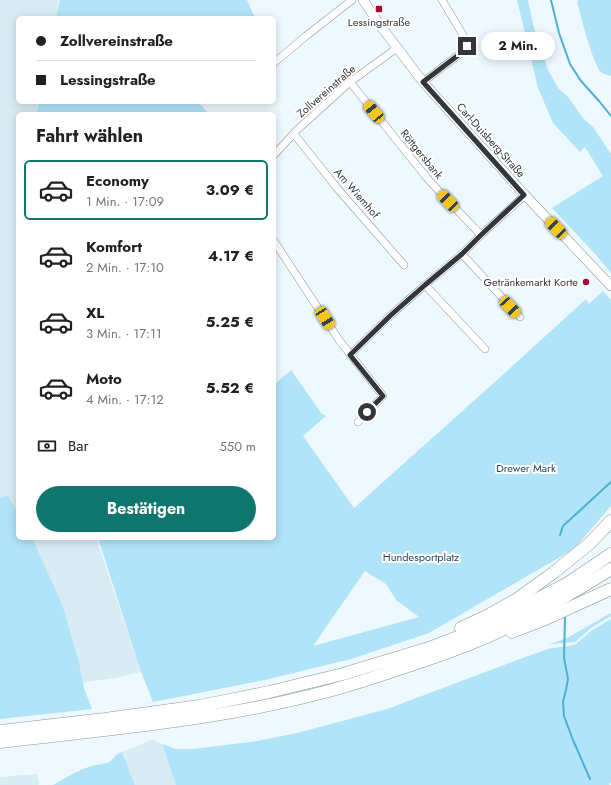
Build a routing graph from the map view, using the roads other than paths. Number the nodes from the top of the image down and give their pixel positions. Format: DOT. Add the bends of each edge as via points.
graph roads {
  1 [pos="352,0"];
  2 [pos="363,0"];
  3 [pos="442,0"];
  4 [pos="397,48"];
  5 [pos="276,61"];
  6 [pos="350,82"];
  7 [pos="423,82"];
  8 [pos="294,134"];
  9 [pos="276,153"];
  10 [pos="524,195"];
  11 [pos="481,235"];
  12 [pos="276,244"];
  13 [pos="462,254"];
  14 [pos="404,264"];
  15 [pos="425,285"];
  16 [pos="611,286"];
  17 [pos="520,317"];
  18 [pos="485,349"];
  19 [pos="350,355"];
  20 [pos="358,422"];
  21 [pos="611,521"];
  22 [pos="611,554"];
  23 [pos="611,569"];
  24 [pos="611,589"];
  25 [pos="429,648"];
  26 [pos="362,681"];
  27 [pos="152,718"];
  28 [pos="107,724"];
  29 [pos="0,731"];
  30 [pos="0,742"];
  1 -- 5 [label="street"];
  2 -- 4 [label="main road, Carl-Duisberg-Straße"];
  3 -- 7 [label="street" via="467,46"];
  4 -- 6 [label="street, Zollvereinstraße"];
  4 -- 7 [label="main road, Carl-Duisberg-Straße"];
  6 -- 8 [label="street, Zollvereinstraße"];
  6 -- 11 [label="street, Röttgersbank" via="427,178"];
  7 -- 10 [label="main road, Carl-Duisberg-Straße"];
  8 -- 9 [label="street, Zollvereinstraße"];
  8 -- 14 [label="street, Am Wiemhof" via="337,188"];
  10 -- 11 [label="street"];
  10 -- 16 [label="main road, Carl-Duisberg-Straße"];
  11 -- 13 [label="street"];
  12 -- 19 [label="street"];
  13 -- 15 [label="street"];
  13 -- 17 [label="street"];
  15 -- 18 [label="street"];
  15 -- 19 [label="street"];
  19 -- 20 [label="street" via="383,396"];
  21 -- 25 [label="highway" via="589,544 517,599 441,637"];
  22 -- 25 [label="highway" via="568,583 481,628"];
  23 -- 26 [label="highway" via="539,611 489,636"];
  24 -- 26 [label="highway" via="441,662 386,680"];
  25 -- 27 [label="highway" via="343,674"];
  26 -- 27 [label="highway" via="309,696 208,716"];
  27 -- 28 [label="highway"];
  28 -- 29 [label="highway"];
  28 -- 30 [label="highway"];
}
